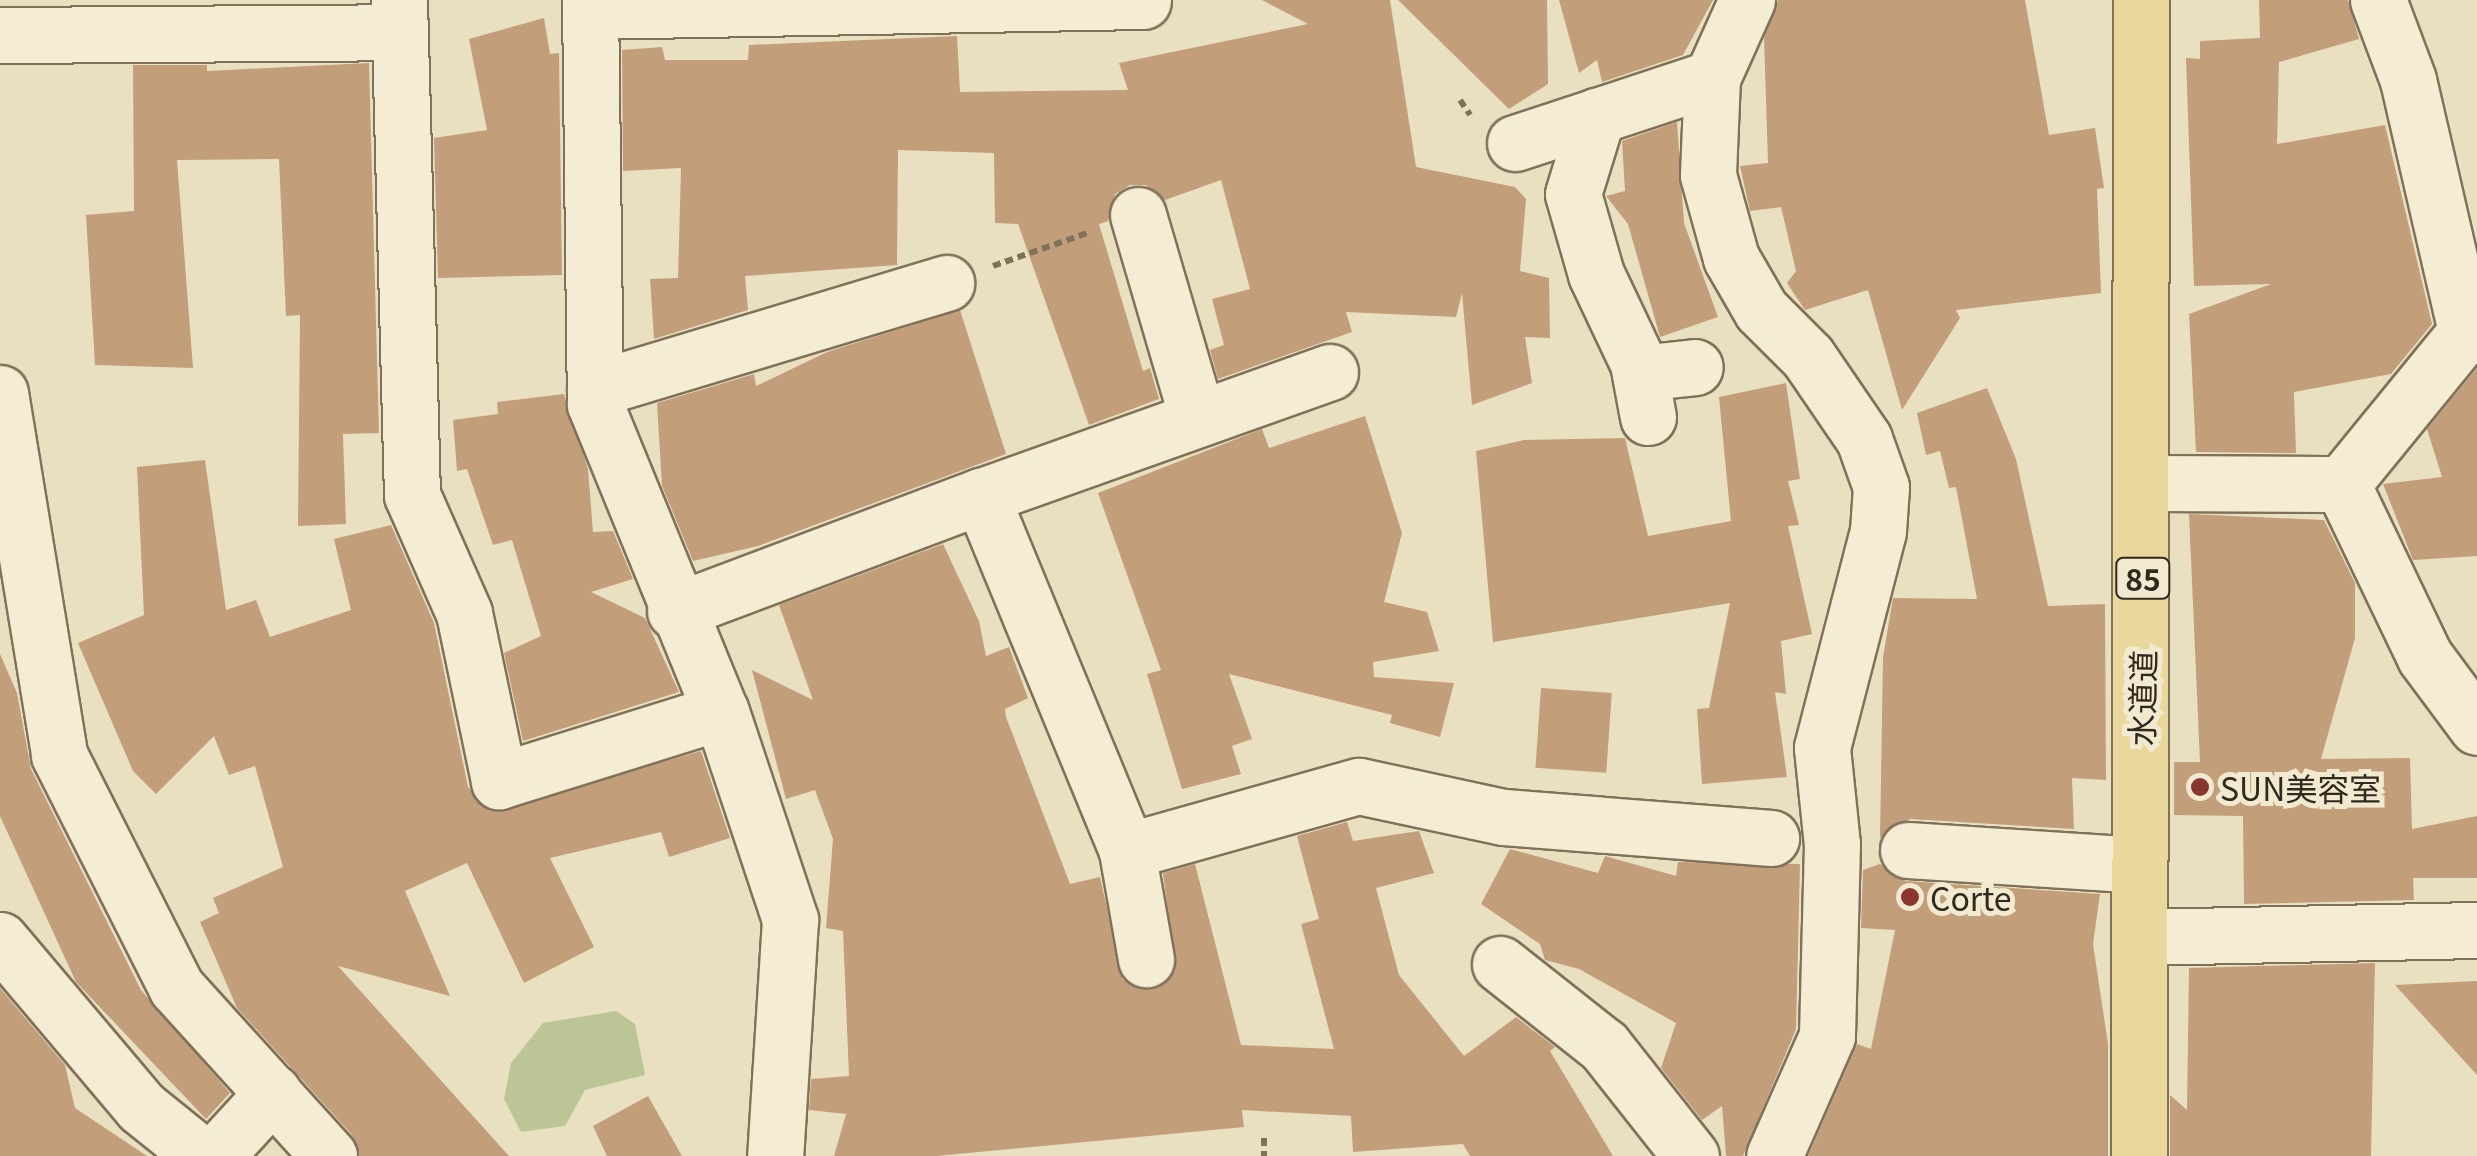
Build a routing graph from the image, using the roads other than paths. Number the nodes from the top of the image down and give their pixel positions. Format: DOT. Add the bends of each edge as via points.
graph roads {
  1 [pos="1747,0"];
  2 [pos="2142,0"];
  3 [pos="2378,0"];
  4 [pos="1143,1"];
  5 [pos="590,6"];
  6 [pos="399,16"];
  7 [pos="226,17"];
  8 [pos="0,35"];
  9 [pos="1712,78"];
  10 [pos="1597,116"];
  11 [pos="1515,144"];
  12 [pos="1138,214"];
  13 [pos="946,283"];
  14 [pos="2472,331"];
  15 [pos="1695,367"];
  16 [pos="1330,372"];
  17 [pos="595,390"];
  18 [pos="0,393"];
  19 [pos="1197,417"];
  20 [pos="2144,483"];
  21 [pos="2342,484"];
  22 [pos="981,496"];
  23 [pos="12,536"];
  24 [pos="675,610"];
  25 [pos="721,712"];
  26 [pos="2477,728"];
  27 [pos="1770,838"];
  28 [pos="1127,850"];
  29 [pos="1908,850"];
  30 [pos="2139,865"];
  31 [pos="2477,930"];
  32 [pos="2142,937"];
  33 [pos="0,940"];
  34 [pos="1146,959"];
  35 [pos="1500,964"];
  36 [pos="273,1092"];
  37 [pos="202,1156"];
  38 [pos="215,1156"];
  39 [pos="329,1156"];
  40 [pos="775,1156"];
  41 [pos="1691,1156"];
  42 [pos="1774,1156"];
  43 [pos="2139,1156"];
  1 -- 9 [label="street"];
  2 -- 20 [label="main road, 水道道 / 85"];
  3 -- 14 [label="street" via="2408,80"];
  4 -- 5 [label="street"];
  5 -- 17 [label="street"];
  6 -- 7 [label="street"];
  6 -- 25 [label="street" via="412,494 464,613 499,781"];
  7 -- 8 [label="street"];
  9 -- 10 [label="street"];
  9 -- 42 [label="street" via="1708,175 1731,258 1761,310 1808,357 1864,439 1881,487 1878,531 1822,748 1832,844 1827,1036"];
  10 -- 11 [label="street"];
  10 -- 15 [label="street" via="1574,194 1596,274 1644,395"];
  12 -- 19 [label="street"];
  13 -- 17 [label="street"];
  14 -- 21 [label="street"];
  16 -- 19 [label="street"];
  17 -- 24 [label="street"];
  18 -- 23 [label="street"];
  19 -- 22 [label="street"];
  20 -- 21 [label="street"];
  20 -- 30 [label="main road, 水道道 / 85"];
  21 -- 26 [label="street" via="2425,657"];
  22 -- 24 [label="street"];
  22 -- 28 [label="street"];
  23 -- 36 [label="street" via="59,755 176,987"];
  24 -- 25 [label="street"];
  25 -- 40 [label="street" via="790,920"];
  27 -- 28 [label="street" via="1504,817 1359,786"];
  28 -- 34 [label="street"];
  29 -- 30 [label="street"];
  30 -- 32 [label="main road, 水道道 / 85"];
  31 -- 32 [label="street"];
  32 -- 43 [label="main road, 水道道 / 85"];
  33 -- 37 [label="street" via="141,1106"];
  35 -- 41 [label="street" via="1604,1046"];
  36 -- 38 [label="street"];
  36 -- 39 [label="street"];
}
